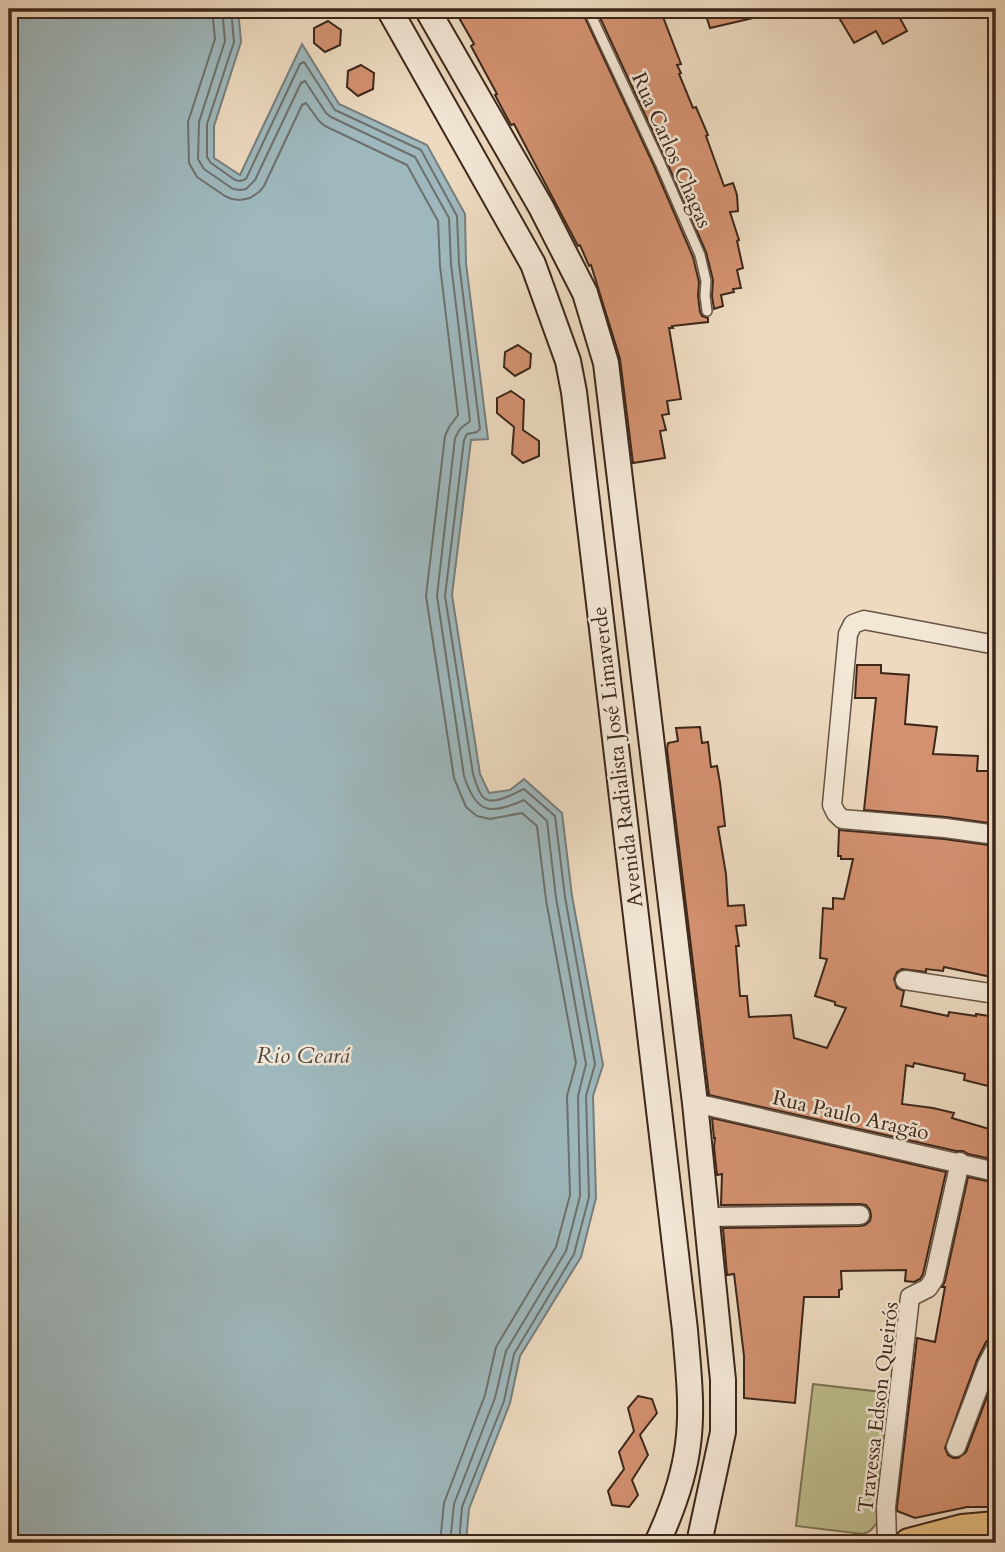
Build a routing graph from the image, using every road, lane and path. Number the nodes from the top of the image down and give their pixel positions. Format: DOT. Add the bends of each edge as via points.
graph roads {
  1 [pos="389,9"];
  2 [pos="427,9"];
  3 [pos="588,9"];
  4 [pos="707,311"];
  5 [pos="996,645"];
  6 [pos="651,751"];
  7 [pos="616,754"];
  8 [pos="658,805"];
  9 [pos="623,807"];
  10 [pos="996,835"];
  11 [pos="905,980"];
  12 [pos="996,994"];
  13 [pos="695,1103"];
  14 [pos="960,1162"];
  15 [pos="996,1172"];
  16 [pos="860,1215"];
  17 [pos="706,1217"];
  18 [pos="996,1348"];
  19 [pos="956,1447"];
  20 [pos="996,1526"];
  21 [pos="657,1543"];
  22 [pos="699,1543"];
  23 [pos="887,1543"];
  24 [pos="909,1543"];
  1 -- 7 [label="main road, Avenida Radialista José Limaverde" via="533,264 568,361"];
  2 -- 6 [label="main road, Avenida Radialista José Limaverde" via="547,219 584,293 606,363"];
  3 -- 4 [label="lane, Rua Carlos Chagas" via="700,255"];
  5 -- 10 [label="street" via="864,620 853,624 848,634 832,805 842,819"];
  6 -- 7 [label="main road"];
  6 -- 8 [label="main road, Avenida Radialista José Limaverde"];
  7 -- 9 [label="main road, Avenida Radialista José Limaverde"];
  8 -- 9 [label="main road"];
  8 -- 13 [label="main road, Avenida Radialista José Limaverde"];
  9 -- 21 [label="main road, Avenida Radialista José Limaverde" via="690,1385 688,1444 680,1482"];
  11 -- 12 [label="street"];
  13 -- 14 [label="street, Rua Paulo Aragão"];
  13 -- 17 [label="main road, Avenida Radialista José Limaverde"];
  14 -- 15 [label="street, Rua Paulo Aragão"];
  14 -- 23 [label="street, Travessa Edson Queirós" via="934,1279 928,1288 910,1297 886,1507"];
  16 -- 17 [label="street"];
  17 -- 22 [label="main road, Avenida Radialista José Limaverde" via="723,1380 723,1432"];
  18 -- 19 [label="street"];
  20 -- 24 [label="main road" via="962,1529"];
}
